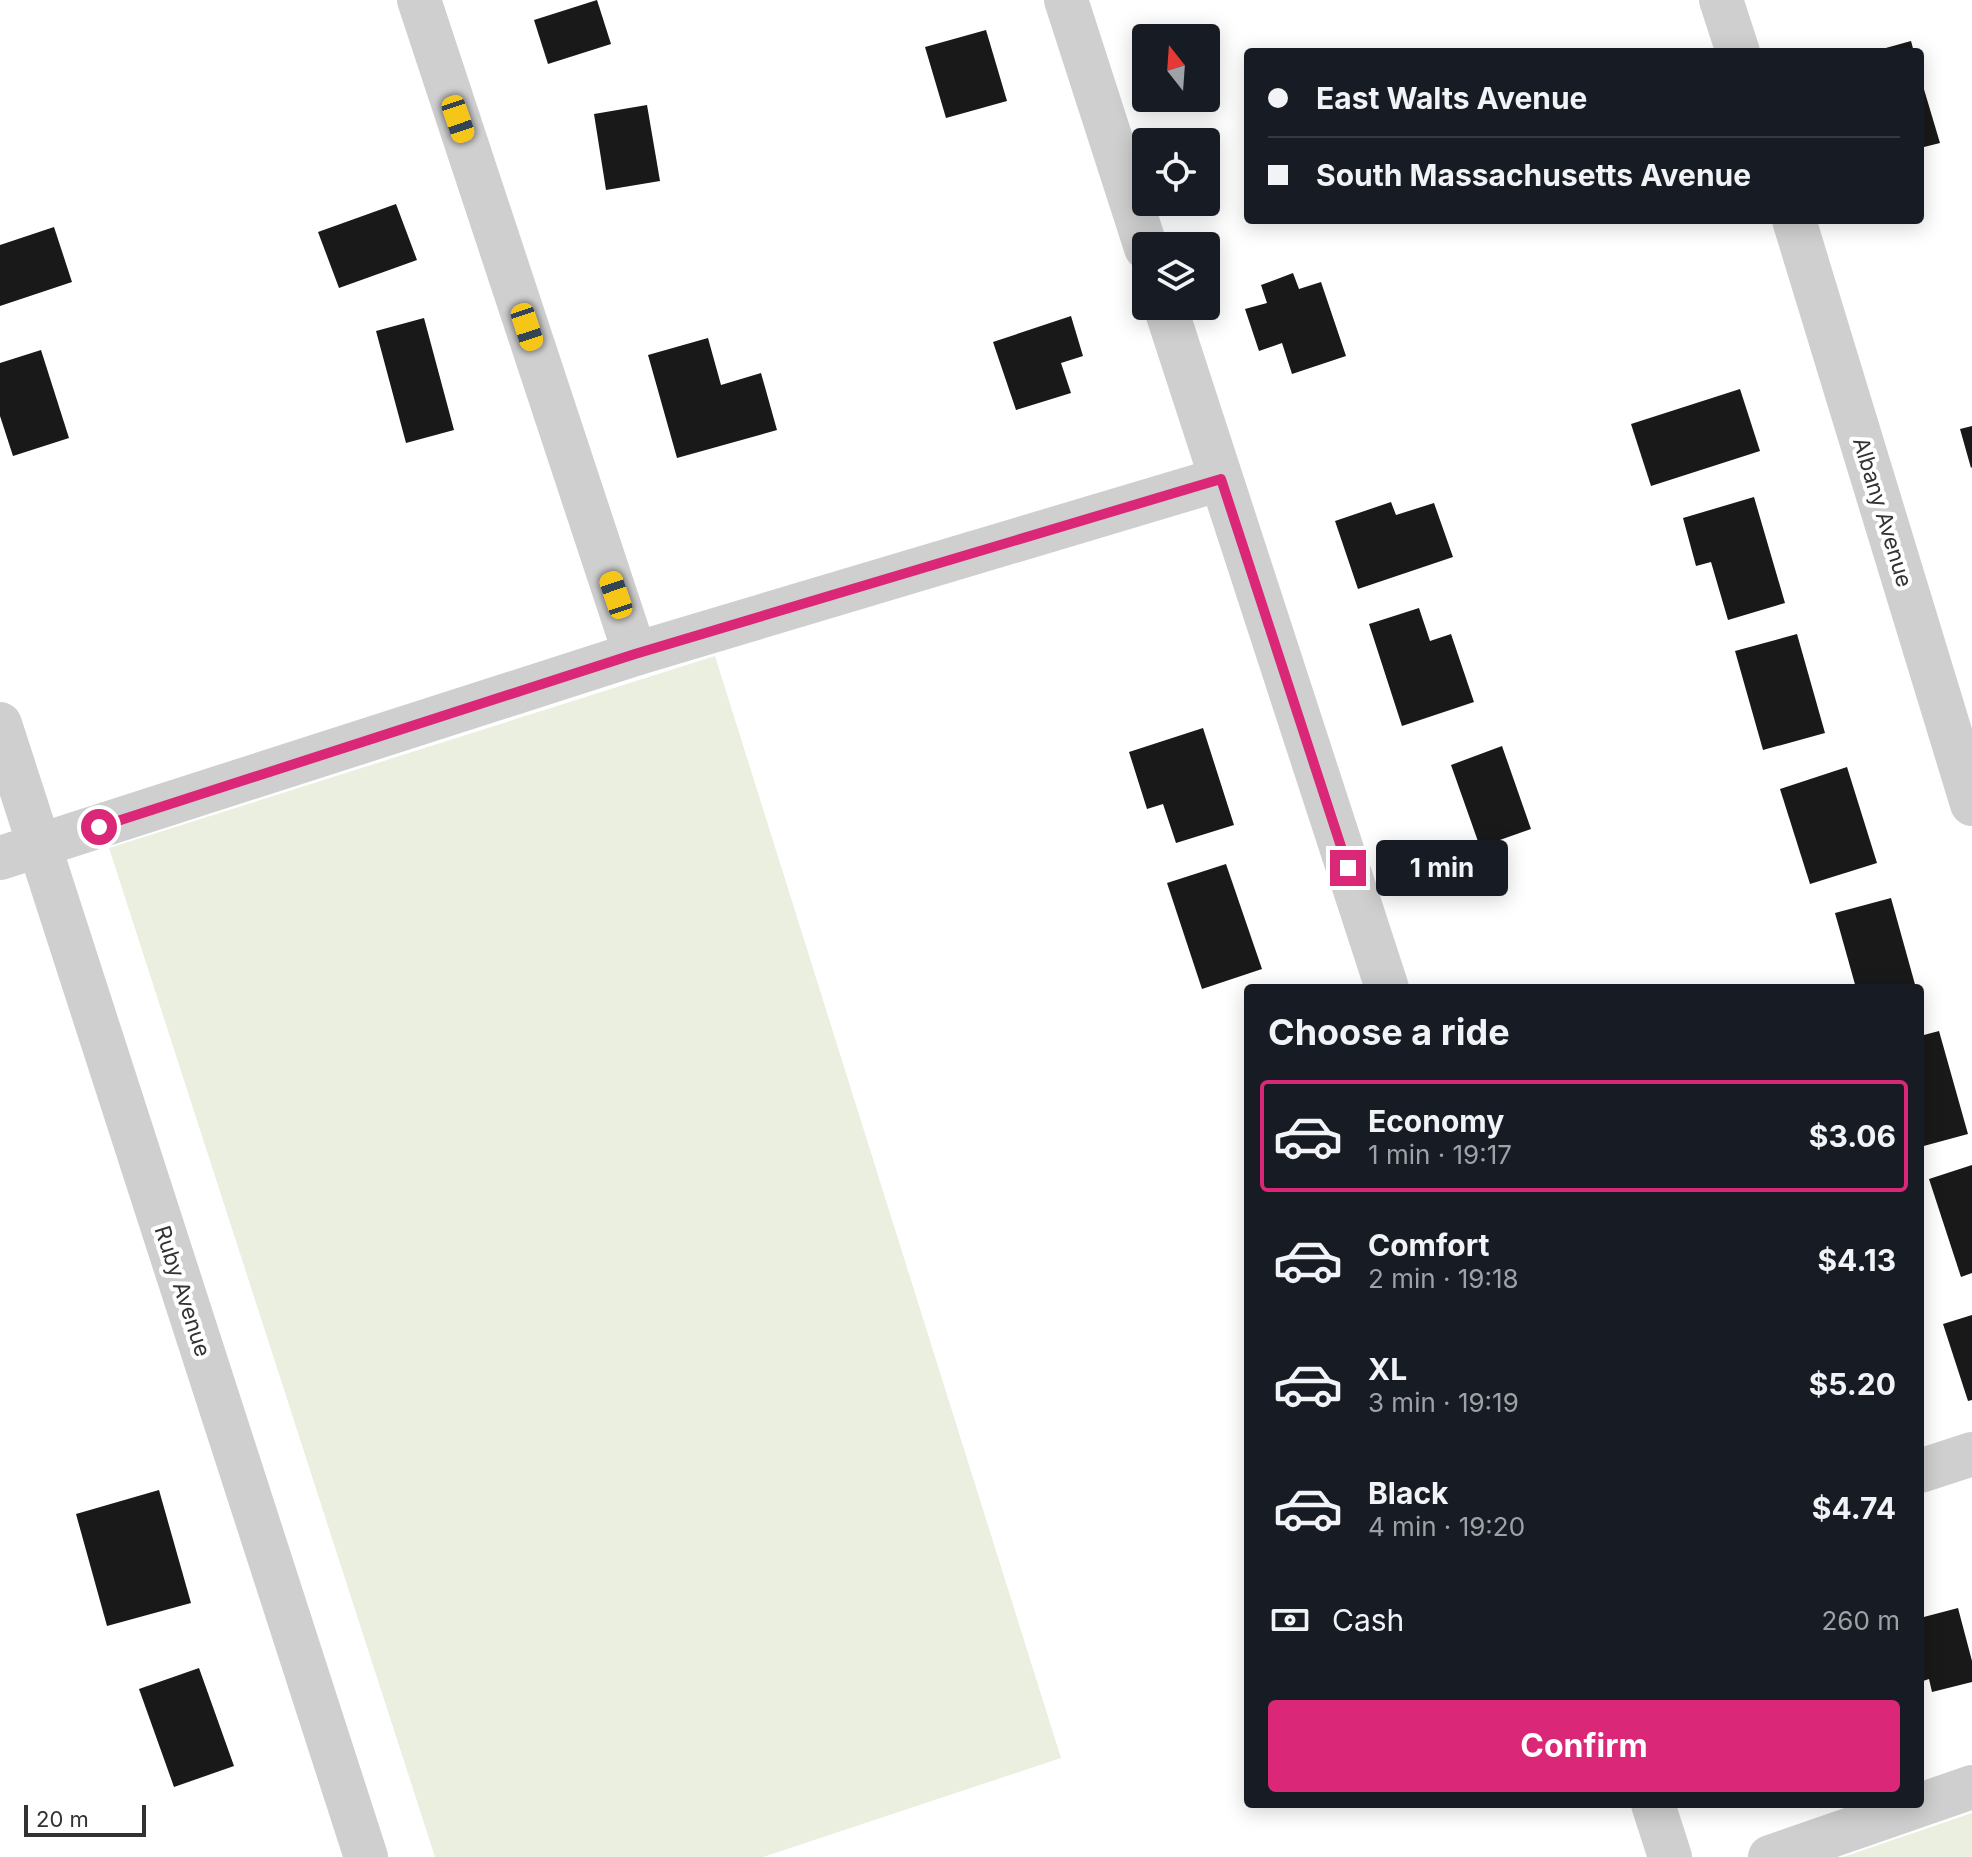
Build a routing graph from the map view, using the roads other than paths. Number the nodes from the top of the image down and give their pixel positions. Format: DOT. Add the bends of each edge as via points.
graph roads {
  1 [pos="419,0"];
  2 [pos="1066,0"];
  3 [pos="1721,0"];
  4 [pos="1737,48"];
  5 [pos="1795,224"];
  6 [pos="1141,232"];
  7 [pos="1170,320"];
  8 [pos="1221,479"];
  9 [pos="635,654"];
  10 [pos="0,724"];
  11 [pos="1972,804"];
  12 [pos="20,852"];
  13 [pos="1386,984"];
  14 [pos="1972,1454"];
  15 [pos="1924,1470"];
  16 [pos="1972,1787"];
  17 [pos="1924,1804"];
  18 [pos="1654,1808"];
  19 [pos="1911,1808"];
  20 [pos="366,1857"];
  21 [pos="1670,1857"];
  22 [pos="1770,1857"];
  1 -- 9 [label="street"];
  2 -- 6 [label="street"];
  3 -- 4 [label="street"];
  5 -- 11 [label="street, Albany Avenue"];
  7 -- 8 [label="street"];
  8 -- 9 [label="street"];
  8 -- 13 [label="street"];
  9 -- 12 [label="street"];
  10 -- 12 [label="street, Ruby Avenue"];
  12 -- 20 [label="street, Ruby Avenue"];
  14 -- 15 [label="street"];
  16 -- 17 [label="street"];
  18 -- 21 [label="street"];
  19 -- 22 [label="street"];
}
